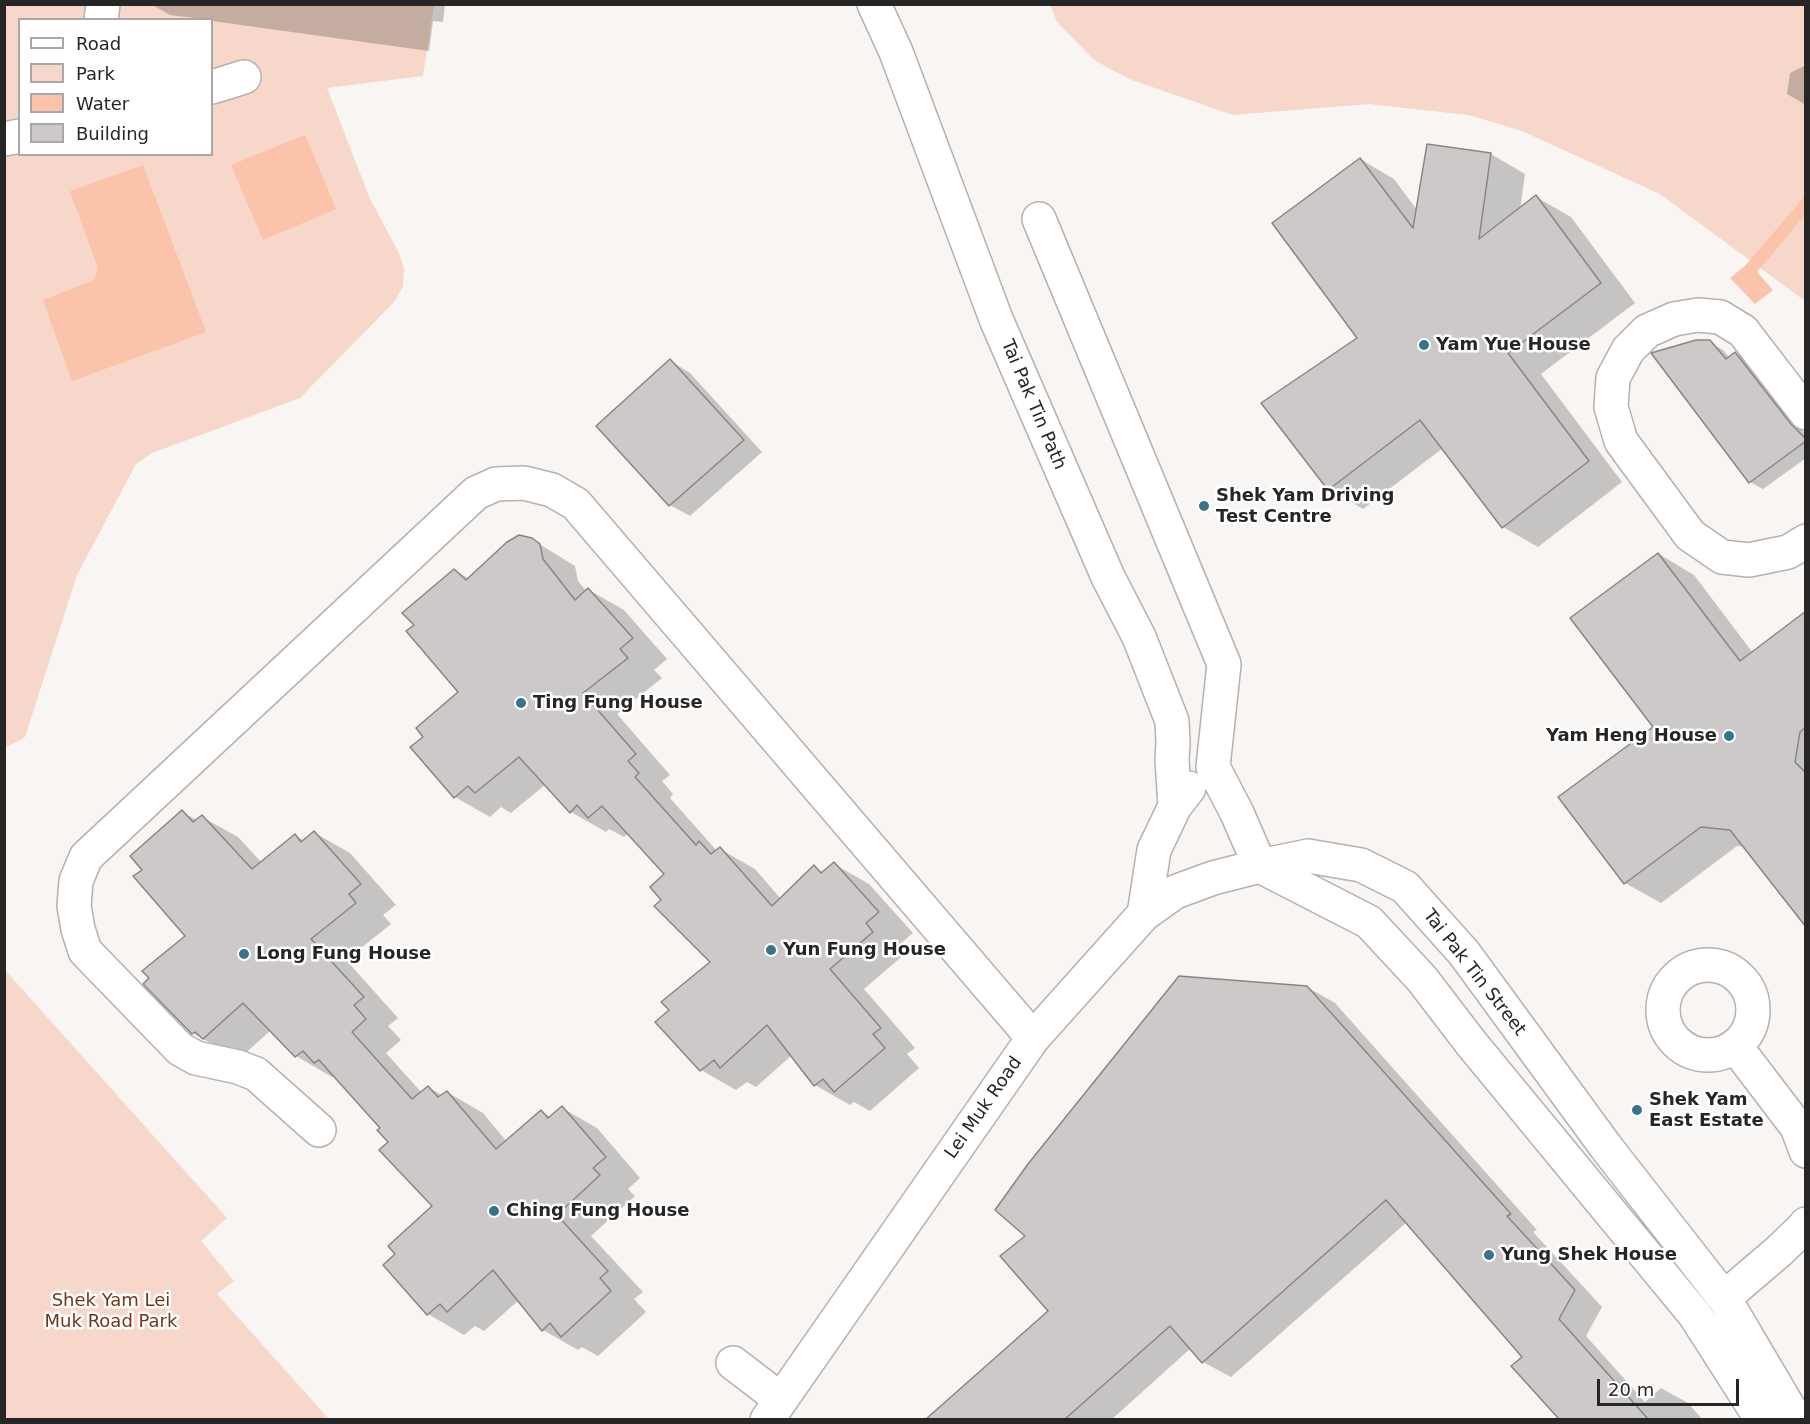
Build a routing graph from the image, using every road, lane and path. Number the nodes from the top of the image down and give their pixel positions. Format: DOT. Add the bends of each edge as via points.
graph roads {
  1 [pos="874,4"];
  2 [pos="244,78"];
  3 [pos="213,87"];
  4 [pos="1039,219"];
  5 [pos="1806,412"];
  6 [pos="1806,541"];
  7 [pos="1213,767"];
  8 [pos="1175,806"];
  9 [pos="1260,866"];
  10 [pos="1144,914"];
  11 [pos="1033,1038"];
  12 [pos="1736,1047"];
  13 [pos="319,1130"];
  14 [pos="1806,1151"];
  15 [pos="1805,1225"];
  16 [pos="1724,1298"];
  17 [pos="734,1363"];
  18 [pos="773,1409"];
  19 [pos="1762,1419"];
  20 [pos="1796,1419"];
  1 -- 8 [label="street, Tai Pak Tin Path" via="896,52 996,319 1108,577 1139,637 1172,721"];
  2 -- 3 [label="street"];
  4 -- 7 [label="street" via="1224,664"];
  5 -- 6 [label="street" via="1743,331 1720,317 1674,319 1647,331 1628,350 1613,378 1611,407 1621,441 1690,535 1722,557 1749,560 1788,552"];
  7 -- 8 [label="street, Tai Pak Tin Path" via="1196,780"];
  7 -- 9 [label="street"];
  8 -- 10 [label="street, Tai Pak Tin Path" via="1154,850"];
  9 -- 10 [label="street, Lei Muk Road" via="1176,892"];
  9 -- 16 [label="street, Tai Pak Tin Street" via="1308,856 1361,865 1405,887 1464,953"];
  9 -- 19 [label="street" via="1369,922 1422,979 1695,1316"];
  10 -- 11 [label="street, Lei Muk Road"];
  11 -- 13 [label="street" via="576,504 552,490 524,483 496,484 476,492 86,857 76,881 74,906 85,951 180,1049 196,1058 256,1074"];
  11 -- 18 [label="street, Lei Muk Road"];
  12 -- 14 [label="street" via="1797,1127"];
  15 -- 16 [label="street"];
  16 -- 20 [label="street, Tai Pak Tin Street"];
  17 -- 18 [label="street"];
}
